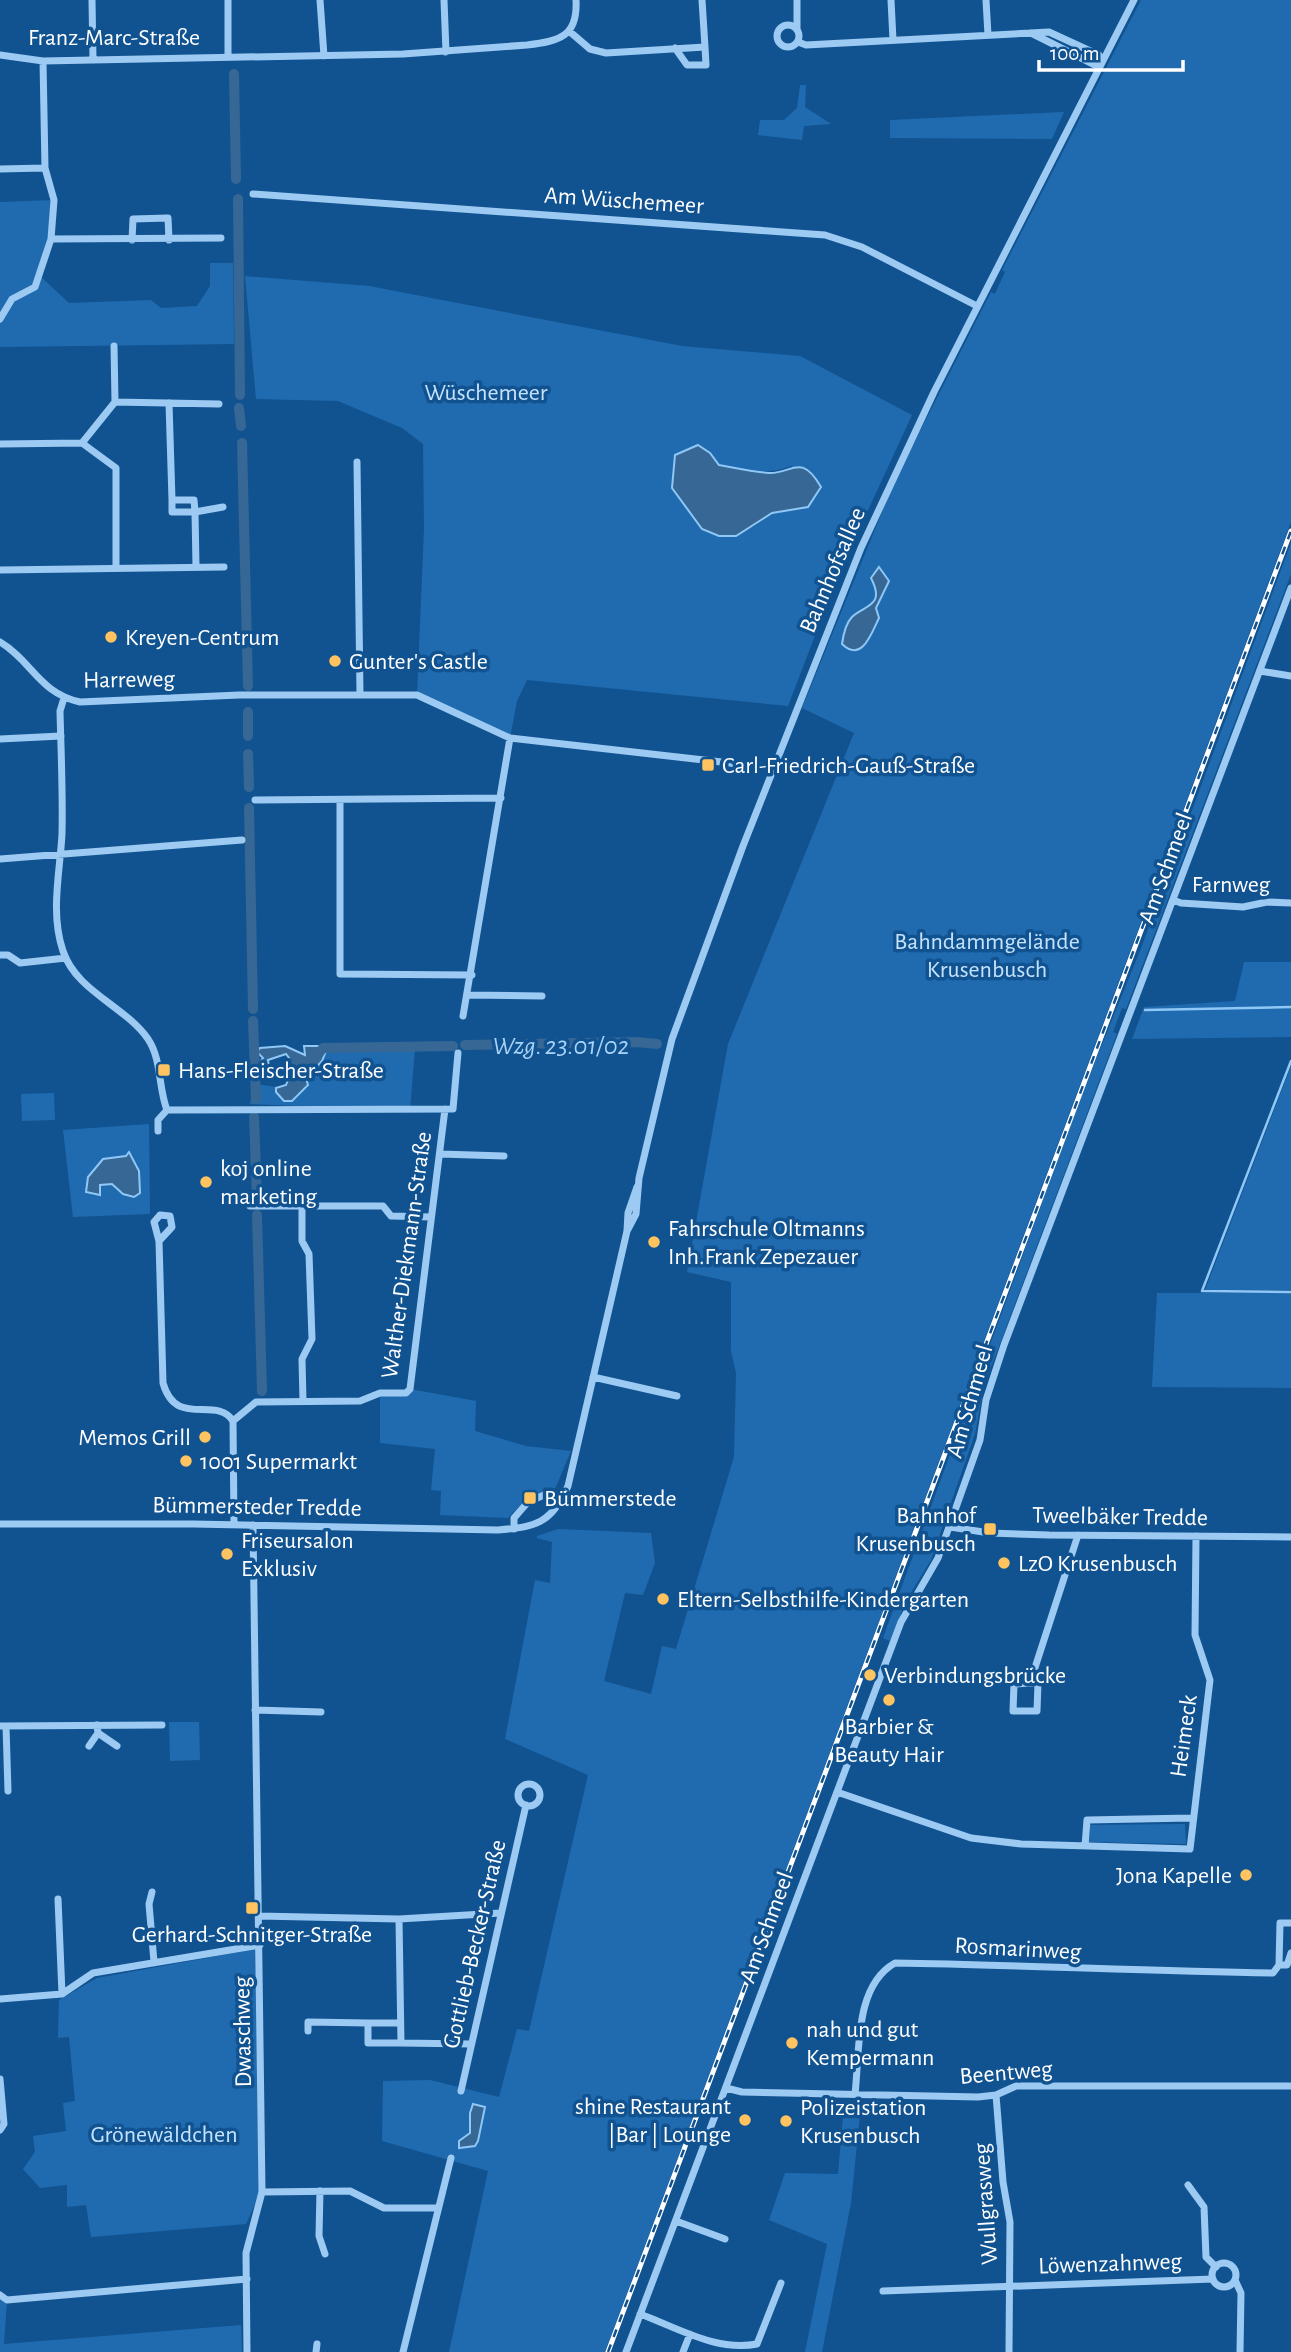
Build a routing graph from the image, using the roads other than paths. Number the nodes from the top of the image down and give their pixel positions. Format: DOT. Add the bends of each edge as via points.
graph roads {
  1 [pos="92,0"];
  2 [pos="228,0"];
  3 [pos="320,0"];
  4 [pos="444,0"];
  5 [pos="576,0"];
  6 [pos="702,0"];
  7 [pos="797,0"];
  8 [pos="891,0"];
  9 [pos="986,0"];
  10 [pos="1134,0"];
  11 [pos="797,29"];
  12 [pos="569,31"];
  13 [pos="988,35"];
  14 [pos="893,40"];
  15 [pos="798,42"];
  16 [pos="705,47"];
  17 [pos="675,48"];
  18 [pos="446,51"];
  19 [pos="0,55"];
  20 [pos="228,56"];
  21 [pos="324,56"];
  22 [pos="93,59"];
  23 [pos="43,61"];
  24 [pos="1101,63"];
  25 [pos="46,168"];
  26 [pos="0,169"];
  27 [pos="253,194"];
  28 [pos="221,238"];
  29 [pos="51,239"];
  30 [pos="132,240"];
  31 [pos="169,240"];
  32 [pos="977,306"];
  33 [pos="0,319"];
  34 [pos="114,346"];
  35 [pos="115,402"];
  36 [pos="169,402"];
  37 [pos="219,404"];
  38 [pos="82,443"];
  39 [pos="0,444"];
  40 [pos="357,462"];
  41 [pos="172,500"];
  42 [pos="223,507"];
  43 [pos="195,512"];
  44 [pos="196,567"];
  45 [pos="225,567"];
  46 [pos="116,568"];
  47 [pos="0,570"];
  48 [pos="1291,588"];
  49 [pos="0,642"];
  50 [pos="1260,671"];
  51 [pos="1291,676"];
  52 [pos="360,695"];
  53 [pos="64,698"];
  54 [pos="61,736"];
  55 [pos="510,738"];
  56 [pos="0,739"];
  57 [pos="774,768"];
  58 [pos="501,799"];
  59 [pos="255,800"];
  60 [pos="340,800"];
  61 [pos="242,840"];
  62 [pos="59,855"];
  63 [pos="0,859"];
  64 [pos="1173,900"];
  65 [pos="1291,903"];
  66 [pos="0,955"];
  67 [pos="66,958"];
  68 [pos="471,975"];
  69 [pos="467,995"];
  70 [pos="542,996"];
  71 [pos="463,1016"];
  72 [pos="458,1053"];
  73 [pos="445,1109"];
  74 [pos="167,1110"];
  75 [pos="158,1131"];
  76 [pos="440,1154"];
  77 [pos="505,1156"];
  78 [pos="250,1206"];
  79 [pos="302,1206"];
  80 [pos="431,1217"];
  81 [pos="159,1241"];
  82 [pos="593,1377"];
  83 [pos="677,1396"];
  84 [pos="303,1401"];
  85 [pos="233,1421"];
  86 [pos="561,1504"];
  87 [pos="555,1511"];
  88 [pos="0,1524"];
  89 [pos="234,1524"];
  90 [pos="253,1525"];
  91 [pos="950,1527"];
  92 [pos="514,1529"];
  93 [pos="1078,1535"];
  94 [pos="1196,1536"];
  95 [pos="1291,1537"];
  96 [pos="1030,1683"];
  97 [pos="255,1710"];
  98 [pos="321,1712"];
  99 [pos="97,1725"];
  100 [pos="162,1725"];
  101 [pos="3,1726"];
  102 [pos="98,1734"];
  103 [pos="89,1746"];
  104 [pos="117,1746"];
  105 [pos="8,1790"];
  106 [pos="837,1793"];
  107 [pos="526,1805"];
  108 [pos="1191,1818"];
  109 [pos="1085,1846"];
  110 [pos="152,1892"];
  111 [pos="58,1899"];
  112 [pos="501,1913"];
  113 [pos="259,1916"];
  114 [pos="399,1919"];
  115 [pos="1291,1923"];
  116 [pos="260,1945"];
  117 [pos="1291,1953"];
  118 [pos="154,1962"];
  119 [pos="1279,1965"];
  120 [pos="62,1994"];
  121 [pos="0,1999"];
  122 [pos="369,2023"];
  123 [pos="400,2023"];
  124 [pos="308,2031"];
  125 [pos="401,2043"];
  126 [pos="471,2044"];
  127 [pos="0,2079"];
  128 [pos="1291,2086"];
  129 [pos="726,2088"];
  130 [pos="461,2091"];
  131 [pos="855,2094"];
  132 [pos="996,2095"];
  133 [pos="0,2130"];
  134 [pos="451,2158"];
  135 [pos="1188,2185"];
  136 [pos="320,2191"];
  137 [pos="262,2192"];
  138 [pos="438,2208"];
  139 [pos="676,2221"];
  140 [pos="725,2239"];
  141 [pos="325,2255"];
  142 [pos="1216,2266"];
  143 [pos="247,2279"];
  144 [pos="1213,2279"];
  145 [pos="1235,2280"];
  146 [pos="781,2283"];
  147 [pos="1007,2286"];
  148 [pos="883,2291"];
  149 [pos="0,2295"];
  150 [pos="640,2314"];
  151 [pos="690,2334"];
  152 [pos="744,2350"];
  153 [pos="247,2352"];
  154 [pos="403,2352"];
  155 [pos="626,2352"];
  156 [pos="683,2352"];
  157 [pos="1009,2352"];
  158 [pos="1240,2352"];
  1 -- 22 [label="street"];
  2 -- 20 [label="street"];
  3 -- 21 [label="street"];
  4 -- 18 [label="street"];
  5 -- 12 [label="street" via="577,15"];
  6 -- 16 [label="street"];
  7 -- 11 [label="street"];
  8 -- 14 [label="street"];
  9 -- 13 [label="street"];
  10 -- 24 [label="street, Bahnhofsallee"];
  11 -- 15 [label="street"];
  11 -- 15 [label="street" via="784,25 776,38 787,47"];
  12 -- 17 [label="street" via="590,49 606,53"];
  12 -- 18 [label="street, Franz-Marc-Straße" via="548,43"];
  13 -- 14 [label="street"];
  13 -- 24 [label="street" via="1049,32 1098,55"];
  14 -- 15 [label="street"];
  16 -- 17 [label="street"];
  16 -- 17 [label="street" via="706,65 687,65"];
  18 -- 21 [label="street, Franz-Marc-Straße"];
  19 -- 23 [label="street, Franz-Marc-Straße"];
  20 -- 21 [label="street, Franz-Marc-Straße"];
  20 -- 22 [label="street, Franz-Marc-Straße"];
  22 -- 23 [label="street, Franz-Marc-Straße"];
  23 -- 25 [label="street"];
  24 -- 32 [label="street, Bahnhofsallee"];
  25 -- 26 [label="street"];
  25 -- 29 [label="street" via="54,200"];
  27 -- 32 [label="street, Am Wüschemeer" via="825,235 862,247"];
  28 -- 31 [label="street"];
  29 -- 30 [label="street"];
  29 -- 33 [label="street" via="35,288 12,299"];
  30 -- 31 [label="street"];
  30 -- 31 [label="street" via="133,219 168,218"];
  32 -- 57 [label="street, Bahnhofsallee" via="861,548"];
  34 -- 35 [label="street"];
  35 -- 36 [label="street"];
  35 -- 38 [label="street"];
  36 -- 37 [label="street"];
  36 -- 41 [label="street"];
  38 -- 39 [label="street"];
  38 -- 46 [label="street" via="116,468"];
  40 -- 52 [label="street"];
  41 -- 43 [label="street" via="194,500"];
  41 -- 43 [label="street" via="172,512"];
  42 -- 43 [label="street"];
  43 -- 44 [label="street"];
  44 -- 45 [label="street"];
  44 -- 46 [label="street"];
  46 -- 47 [label="street"];
  48 -- 50 [label="street, Am Schmeel"];
  49 -- 53 [label="street, Harreweg" via="49,690"];
  50 -- 51 [label="street"];
  50 -- 64 [label="street, Am Schmeel"];
  52 -- 53 [label="street, Harreweg" via="80,702"];
  52 -- 55 [label="street" via="416,695"];
  53 -- 54 [label="street"];
  54 -- 56 [label="street"];
  54 -- 62 [label="street"];
  55 -- 57 [label="street"];
  55 -- 58 [label="street"];
  57 -- 82 [label="street, Bahnhofsallee" via="672,1039 638,1185 636,1214 627,1231"];
  58 -- 60 [label="street"];
  58 -- 68 [label="street"];
  59 -- 60 [label="street"];
  60 -- 68 [label="street" via="340,974"];
  61 -- 62 [label="street"];
  62 -- 63 [label="street"];
  62 -- 67 [label="street" via="58,917"];
  64 -- 65 [label="street, Farnweg" via="1243,907"];
  64 -- 91 [label="street, Am Schmeel" via="1000,1356 980,1440"];
  66 -- 67 [label="street" via="20,963"];
  67 -- 74 [label="street" via="83,980 149,1041"];
  68 -- 69 [label="street"];
  69 -- 70 [label="street"];
  69 -- 71 [label="street"];
  72 -- 73 [label="street, Walther-Diekmann-Straße" via="453,1109"];
  73 -- 74 [label="street"];
  73 -- 76 [label="street, Walther-Diekmann-Straße"];
  74 -- 75 [label="street" via="158,1120"];
  76 -- 77 [label="street"];
  76 -- 80 [label="street, Walther-Diekmann-Straße"];
  78 -- 79 [label="street"];
  79 -- 80 [label="street" via="383,1206 391,1216"];
  79 -- 84 [label="street" via="312,1339 302,1359"];
  80 -- 84 [label="street, Walther-Diekmann-Straße" via="410,1389 406,1393 380,1392 360,1401"];
  81 -- 85 [label="street" via="160,1359 165,1392 182,1408 224,1413"];
  82 -- 83 [label="street"];
  82 -- 86 [label="street, Bahnhofsallee"];
  84 -- 85 [label="street, Walther-Diekmann-Straße" via="256,1402"];
  85 -- 89 [label="street"];
  86 -- 87 [label="street, Bahnhofsallee"];
  86 -- 92 [label="street" via="544,1495 528,1502 514,1518"];
  87 -- 92 [label="street, Bümmersteder Tredde" via="536,1524"];
  88 -- 89 [label="street, Bümmersteder Tredde"];
  89 -- 90 [label="street, Bümmersteder Tredde"];
  90 -- 92 [label="street, Bümmersteder Tredde"];
  90 -- 97 [label="street, Dwaschweg"];
  91 -- 93 [label="street, Tweelbäker Tredde"];
  91 -- 106 [label="street, Am Schmeel" via="938,1558 901,1622"];
  93 -- 94 [label="street, Tweelbäker Tredde"];
  93 -- 96 [label="street"];
  94 -- 95 [label="street, Tweelbäker Tredde"];
  94 -- 108 [label="street, Heimeck" via="1195,1635 1210,1680"];
  96 -- 96 [label="street" via="1014,1684 1013,1711 1037,1712 1038,1683"];
  97 -- 98 [label="street"];
  97 -- 113 [label="street, Dwaschweg"];
  99 -- 100 [label="street"];
  99 -- 101 [label="street"];
  99 -- 102 [label="street"];
  101 -- 105 [label="street"];
  102 -- 103 [label="street"];
  102 -- 104 [label="street"];
  106 -- 109 [label="street, Heimeck" via="971,1838"];
  106 -- 129 [label="street, Am Schmeel"];
  107 -- 112 [label="street, Gottlieb-Becker-Straße"];
  108 -- 109 [label="street" via="1087,1819"];
  108 -- 109 [label="street, Heimeck" via="1190,1849"];
  110 -- 118 [label="street"];
  111 -- 120 [label="street"];
  112 -- 114 [label="street"];
  112 -- 126 [label="street, Gottlieb-Becker-Straße"];
  113 -- 114 [label="street"];
  113 -- 116 [label="street, Dwaschweg"];
  114 -- 123 [label="street"];
  115 -- 119 [label="street" via="1280,1923"];
  116 -- 118 [label="street"];
  116 -- 137 [label="street, Dwaschweg"];
  117 -- 119 [label="street" via="1287,1965"];
  118 -- 120 [label="street" via="93,1973"];
  119 -- 131 [label="street, Rosmarinweg" via="1273,1973 895,1963 880,1971 869,1989"];
  120 -- 121 [label="street"];
  122 -- 123 [label="street"];
  122 -- 124 [label="street" via="308,2022"];
  122 -- 125 [label="street" via="368,2043"];
  123 -- 125 [label="street"];
  125 -- 126 [label="street"];
  126 -- 130 [label="street, Gottlieb-Becker-Straße"];
  127 -- 133 [label="street" via="4,2124"];
  128 -- 132 [label="street, Beentweg" via="1016,2086"];
  129 -- 131 [label="street, Beentweg"];
  129 -- 139 [label="street, Am Schmeel"];
  131 -- 132 [label="street, Beentweg"];
  132 -- 147 [label="street, Wullgrasweg" via="1010,2222"];
  134 -- 138 [label="street"];
  135 -- 142 [label="street, Löwenzahnweg" via="1204,2207 1206,2258"];
  136 -- 137 [label="street"];
  136 -- 138 [label="street" via="350,2191 384,2208"];
  136 -- 141 [label="street" via="319,2236"];
  137 -- 143 [label="street, Dwaschweg" via="246,2253"];
  138 -- 154 [label="street"];
  139 -- 140 [label="street"];
  139 -- 150 [label="street, Am Schmeel"];
  142 -- 144 [label="street, Löwenzahnweg"];
  142 -- 145 [label="street, Löwenzahnweg" via="1229,2264"];
  143 -- 149 [label="street" via="6,2300"];
  143 -- 153 [label="street, Dwaschweg"];
  144 -- 145 [label="street, Löwenzahnweg" via="1226,2287"];
  144 -- 147 [label="street, Löwenzahnweg"];
  145 -- 158 [label="street" via="1241,2293"];
  146 -- 152 [label="street" via="757,2344"];
  147 -- 148 [label="street, Löwenzahnweg"];
  147 -- 157 [label="street, Wullgrasweg"];
  150 -- 151 [label="street"];
  150 -- 155 [label="street, Am Schmeel"];
  151 -- 152 [label="street"];
  151 -- 156 [label="street"];
}
